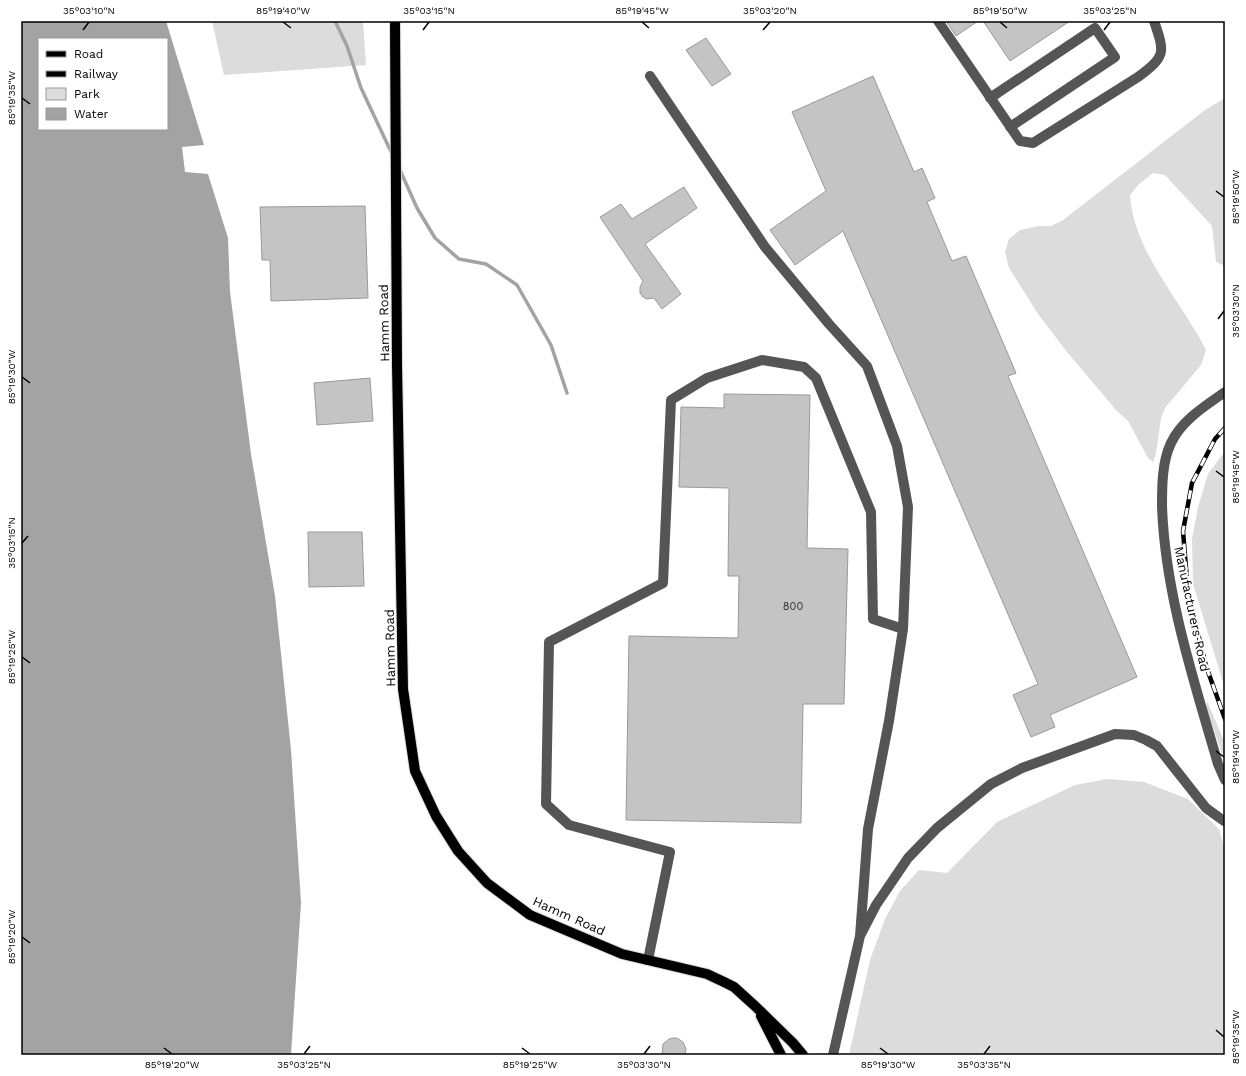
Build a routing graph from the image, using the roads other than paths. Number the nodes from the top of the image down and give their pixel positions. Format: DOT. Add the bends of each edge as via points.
graph roads {
  1 [pos="394,21"];
  2 [pos="938,21"];
  3 [pos="1154,21"];
  4 [pos="650,76"];
  5 [pos="990,98"];
  6 [pos="1010,127"];
  7 [pos="1225,392"];
  8 [pos="903,629"];
  9 [pos="1225,780"];
  10 [pos="1225,821"];
  11 [pos="860,936"];
  12 [pos="648,960"];
  13 [pos="756,1006"];
  14 [pos="781,1055"];
  15 [pos="803,1055"];
  16 [pos="833,1055"];
  1 -- 12 [label="main road, Hamm Road" via="403,689 415,772 436,816 458,851 488,883 530,915 622,954"];
  2 -- 5 [label="street"];
  3 -- 6 [label="street" via="1161,41 1161,54 1154,65 1138,77 1033,143 1020,141"];
  4 -- 8 [label="street" via="765,247 867,366 897,446 908,507"];
  5 -- 6 [label="street"];
  5 -- 6 [label="street" via="1095,28 1115,57"];
  7 -- 9 [label="street, Manufacturers Road" via="1191,417 1179,430 1170,444 1162,483 1168,570 1188,658 1218,764"];
  8 -- 11 [label="street" via="889,721 868,829"];
  8 -- 12 [label="street" via="873,619 871,512 816,378 804,368 762,360 706,378 671,400 663,583 549,642 546,804 569,825 670,852"];
  10 -- 11 [label="street" via="1206,808 1157,746 1134,735 1115,734 1022,768 991,784 937,828 908,858 876,905"];
  11 -- 16 [label="street"];
  12 -- 13 [label="main road, Hamm Road" via="707,974 734,988"];
  13 -- 14 [label="main road"];
  13 -- 15 [label="main road, Hamm Road"];
}
